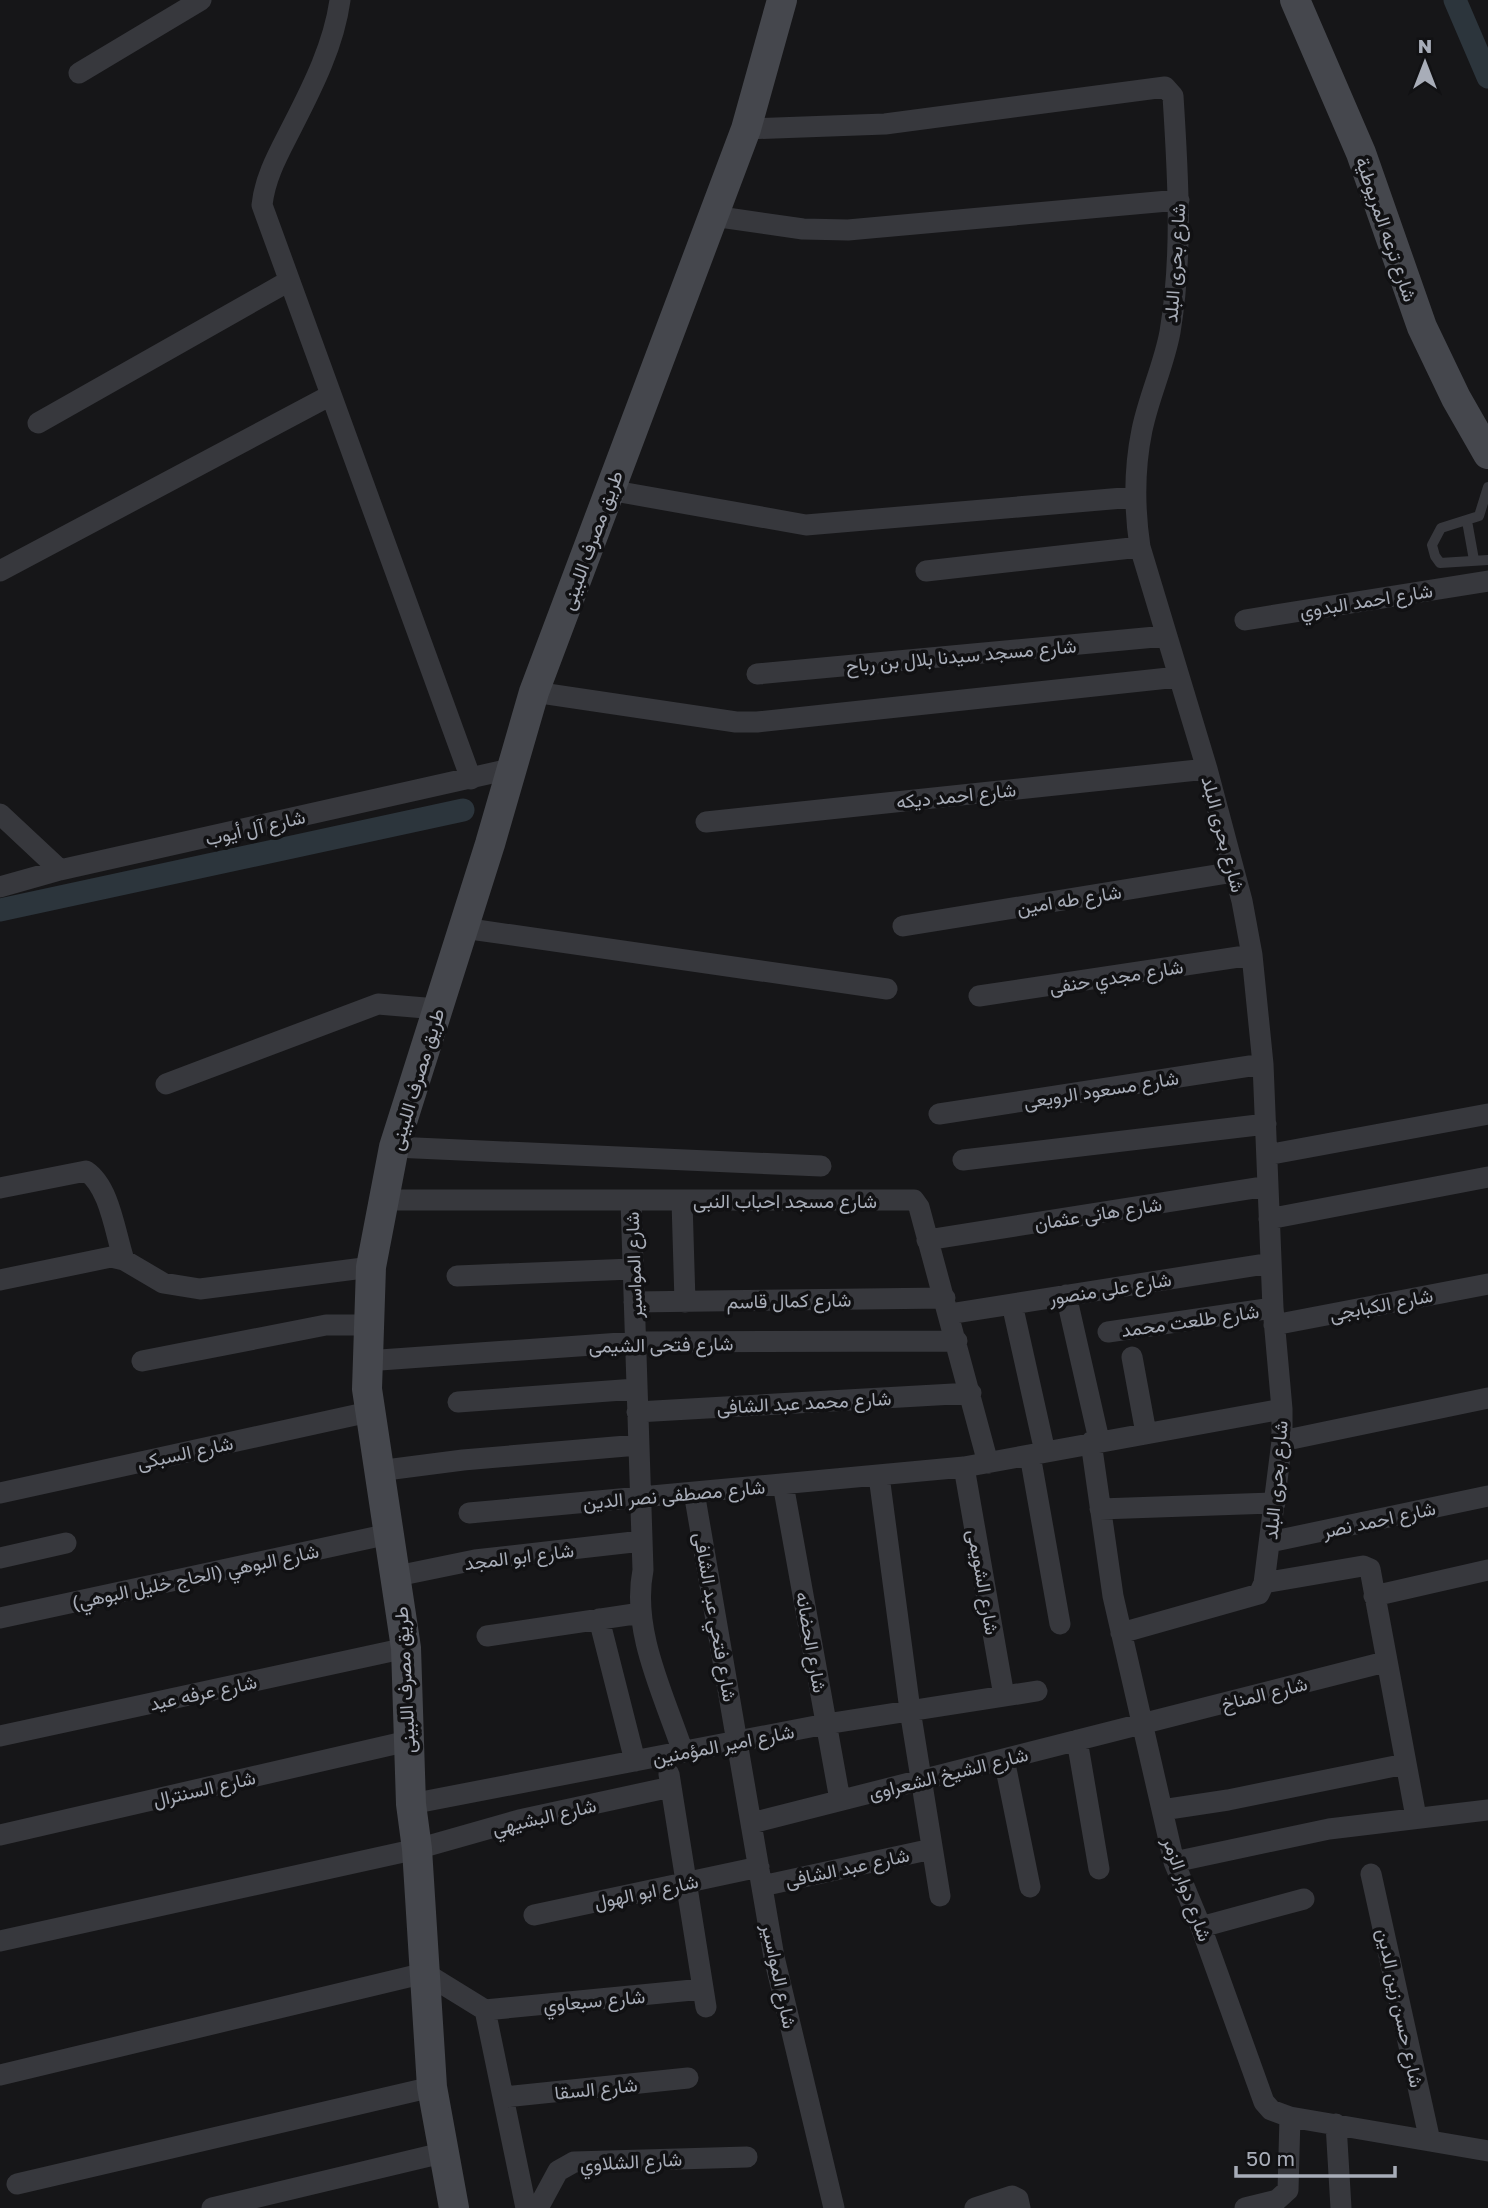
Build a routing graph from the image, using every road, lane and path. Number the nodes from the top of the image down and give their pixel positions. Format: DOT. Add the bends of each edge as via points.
graph roads {
  1 [pos="201,0"];
  2 [pos="340,0"];
  3 [pos="782,0"];
  4 [pos="1295,0"];
  5 [pos="79,72"];
  6 [pos="746,129"];
  7 [pos="1179,200"];
  8 [pos="713,216"];
  9 [pos="289,281"];
  10 [pos="331,395"];
  11 [pos="38,424"];
  12 [pos="1488,454"];
  13 [pos="1488,487"];
  14 [pos="609,490"];
  15 [pos="1135,497"];
  16 [pos="1467,521"];
  17 [pos="1140,547"];
  18 [pos="1475,560"];
  19 [pos="1488,560"];
  20 [pos="926,570"];
  21 [pos="0,571"];
  22 [pos="1488,581"];
  23 [pos="1245,620"];
  24 [pos="1166,636"];
  25 [pos="757,674"];
  26 [pos="1178,677"];
  27 [pos="534,692"];
  28 [pos="510,769"];
  29 [pos="1207,769"];
  30 [pos="471,779"];
  31 [pos="0,814"];
  32 [pos="706,822"];
  33 [pos="60,870"];
  34 [pos="1234,872"];
  35 [pos="0,887"];
  36 [pos="903,926"];
  37 [pos="463,928"];
  38 [pos="1252,955"];
  39 [pos="887,989"];
  40 [pos="979,996"];
  41 [pos="437,1009"];
  42 [pos="1263,1064"];
  43 [pos="166,1084"];
  44 [pos="939,1114"];
  45 [pos="1488,1114"];
  46 [pos="1266,1124"];
  47 [pos="394,1147"];
  48 [pos="1267,1155"];
  49 [pos="963,1160"];
  50 [pos="821,1166"];
  51 [pos="1488,1177"];
  52 [pos="1268,1186"];
  53 [pos="0,1188"];
  54 [pos="382,1200"];
  55 [pos="631,1201"];
  56 [pos="682,1201"];
  57 [pos="1269,1219"];
  58 [pos="927,1240"];
  59 [pos="124,1260"];
  60 [pos="1271,1263"];
  61 [pos="371,1267"];
  62 [pos="632,1269"];
  63 [pos="457,1276"];
  64 [pos="0,1280"];
  65 [pos="1488,1284"];
  66 [pos="1066,1295"];
  67 [pos="634,1302"];
  68 [pos="685,1302"];
  69 [pos="1012,1304"];
  70 [pos="947,1306"];
  71 [pos="1273,1316"];
  72 [pos="367,1325"];
  73 [pos="1108,1332"];
  74 [pos="957,1341"];
  75 [pos="635,1342"];
  76 [pos="1132,1357"];
  77 [pos="142,1361"];
  78 [pos="366,1361"];
  79 [pos="636,1389"];
  80 [pos="971,1393"];
  81 [pos="1488,1398"];
  82 [pos="458,1402"];
  83 [pos="1282,1409"];
  84 [pos="369,1412"];
  85 [pos="637,1412"];
  86 [pos="1146,1433"];
  87 [pos="1095,1441"];
  88 [pos="1282,1441"];
  89 [pos="638,1445"];
  90 [pos="1038,1453"];
  91 [pos="988,1463"];
  92 [pos="964,1467"];
  93 [pos="378,1471"];
  94 [pos="879,1476"];
  95 [pos="783,1484"];
  96 [pos="694,1492"];
  97 [pos="0,1493"];
  98 [pos="1488,1496"];
  99 [pos="640,1497"];
  100 [pos="1275,1503"];
  101 [pos="1100,1509"];
  102 [pos="469,1513"];
  103 [pos="389,1534"];
  104 [pos="642,1541"];
  105 [pos="1270,1542"];
  106 [pos="66,1544"];
  107 [pos="0,1558"];
  108 [pos="1488,1570"];
  109 [pos="397,1576"];
  110 [pos="1264,1583"];
  111 [pos="1374,1595"];
  112 [pos="641,1613"];
  113 [pos="0,1618"];
  114 [pos="599,1619"];
  115 [pos="1060,1624"];
  116 [pos="1121,1633"];
  117 [pos="487,1636"];
  118 [pos="406,1648"];
  119 [pos="1385,1662"];
  120 [pos="1037,1691"];
  121 [pos="1004,1696"];
  122 [pos="911,1710"];
  123 [pos="826,1724"];
  124 [pos="1144,1724"];
  125 [pos="0,1736"];
  126 [pos="1077,1740"];
  127 [pos="408,1741"];
  128 [pos="739,1741"];
  129 [pos="675,1753"];
  130 [pos="1004,1759"];
  131 [pos="635,1761"];
  132 [pos="1405,1764"];
  133 [pos="922,1780"];
  134 [pos="671,1787"];
  135 [pos="840,1800"];
  136 [pos="411,1804"];
  137 [pos="1161,1810"];
  138 [pos="1488,1810"];
  139 [pos="1416,1817"];
  140 [pos="752,1823"];
  141 [pos="0,1835"];
  142 [pos="418,1849"];
  143 [pos="932,1849"];
  144 [pos="1174,1862"];
  145 [pos="1099,1869"];
  146 [pos="1371,1874"];
  147 [pos="760,1876"];
  148 [pos="686,1883"];
  149 [pos="1030,1887"];
  150 [pos="940,1896"];
  151 [pos="1304,1899"];
  152 [pos="534,1916"];
  153 [pos="1201,1927"];
  154 [pos="0,1941"];
  155 [pos="425,1973"];
  156 [pos="704,1998"];
  157 [pos="485,2010"];
  158 [pos="0,2075"];
  159 [pos="688,2078"];
  160 [pos="432,2087"];
  161 [pos="504,2098"];
  162 [pos="1290,2117"];
  163 [pos="1336,2124"];
  164 [pos="1430,2141"];
  165 [pos="1488,2151"];
  166 [pos="442,2153"];
  167 [pos="747,2157"];
  168 [pos="17,2184"];
  169 [pos="1014,2203"];
  170 [pos="212,2208"];
  171 [pos="454,2208"];
  172 [pos="526,2208"];
  173 [pos="538,2208"];
  174 [pos="834,2208"];
  175 [pos="975,2208"];
  176 [pos="1245,2208"];
  177 [pos="1341,2208"];
  1 -- 5 [label="street"];
  2 -- 9 [label="street" via="337,24 307,98 265,183 264,216"];
  3 -- 6 [label="street, طريق مصرف اللبينى"];
  4 -- 12 [label="street, شارع ترعه المريوطية" via="1361,153 1422,327"];
  6 -- 7 [label="street, شارع بحرى البلد" via="885,124 1165,87 1173,96"];
  6 -- 8 [label="street, طريق مصرف اللبينى"];
  7 -- 8 [label="street" via="848,230 803,229"];
  7 -- 15 [label="street, شارع بحرى البلد" via="1171,323 1142,428"];
  8 -- 14 [label="street, طريق مصرف اللبينى"];
  9 -- 10 [label="street"];
  9 -- 11 [label="street"];
  10 -- 21 [label="street"];
  10 -- 30 [label="street"];
  13 -- 16 [label="lane" via="1479,516"];
  14 -- 15 [label="street" via="806,525"];
  14 -- 27 [label="street, طريق مصرف اللبينى"];
  15 -- 17 [label="street, شارع بحرى البلد"];
  16 -- 18 [label="lane"];
  16 -- 18 [label="lane" via="1441,528 1432,545 1440,563"];
  17 -- 20 [label="street"];
  17 -- 24 [label="street, شارع بحرى البلد"];
  18 -- 19 [label="lane"];
  22 -- 23 [label="street, شارع احمد البدوي"];
  24 -- 25 [label="street, شارع مسجد سيدنا بلال بن رباح"];
  24 -- 26 [label="street, شارع بحرى البلد"];
  26 -- 27 [label="street" via="757,722"];
  26 -- 29 [label="street, شارع بحرى البلد"];
  27 -- 28 [label="street, طريق مصرف اللبينى"];
  28 -- 30 [label="street, شارع آل أيوب"];
  28 -- 37 [label="street, طريق مصرف اللبينى"];
  29 -- 32 [label="street, شارع احمد ديكه"];
  29 -- 34 [label="street, شارع بحرى البلد"];
  30 -- 33 [label="street, شارع آل أيوب"];
  31 -- 33 [label="street"];
  33 -- 35 [label="street, شارع آل أيوب"];
  34 -- 36 [label="street, شارع طه امين"];
  34 -- 38 [label="street, شارع بحرى البلد"];
  37 -- 39 [label="street"];
  37 -- 41 [label="street, طريق مصرف اللبينى"];
  38 -- 40 [label="street, شارع مجدي حنفى"];
  38 -- 42 [label="street, شارع بحرى البلد"];
  41 -- 43 [label="street" via="378,1004"];
  41 -- 47 [label="street, طريق مصرف اللبينى"];
  42 -- 44 [label="street, شارع مسعود الرويعى"];
  42 -- 46 [label="street, شارع بحرى البلد"];
  45 -- 48 [label="street"];
  46 -- 48 [label="street, شارع بحرى البلد"];
  46 -- 49 [label="street"];
  47 -- 50 [label="street"];
  47 -- 54 [label="street, طريق مصرف اللبينى"];
  48 -- 52 [label="street, شارع بحرى البلد"];
  51 -- 57 [label="street"];
  52 -- 57 [label="street, شارع بحرى البلد"];
  52 -- 58 [label="street, شارع هانى عثمان"];
  53 -- 59 [label="street" via="86,1171 106,1202"];
  54 -- 55 [label="street, شارع مسجد احباب النبى"];
  54 -- 61 [label="street, طريق مصرف اللبينى"];
  55 -- 56 [label="street, شارع مسجد احباب النبى"];
  55 -- 62 [label="street, شارع المواسير"];
  56 -- 58 [label="street, شارع مسجد احباب النبى" via="914,1200"];
  56 -- 68 [label="street"];
  57 -- 60 [label="street, شارع بحرى البلد"];
  58 -- 70 [label="street, شارع مسجد احباب النبى"];
  59 -- 61 [label="street" via="163,1283 200,1289"];
  59 -- 64 [label="street" via="111,1257"];
  60 -- 66 [label="street, شارع على منصور"];
  60 -- 71 [label="street, شارع بحرى البلد"];
  61 -- 72 [label="street, طريق مصرف اللبينى"];
  62 -- 63 [label="street"];
  62 -- 67 [label="street, شارع المواسير"];
  65 -- 71 [label="street, شارع الكبابجى"];
  66 -- 69 [label="street, شارع على منصور"];
  66 -- 87 [label="street, شارع دوار الزمر"];
  67 -- 68 [label="street, شارع كمال قاسم"];
  67 -- 75 [label="street, شارع المواسير"];
  68 -- 70 [label="street, شارع كمال قاسم"];
  69 -- 70 [label="street, شارع على منصور"];
  69 -- 90 [label="street"];
  70 -- 74 [label="street, شارع مسجد احباب النبى"];
  71 -- 73 [label="street, شارع طلعت محمد"];
  71 -- 83 [label="street, شارع بحرى البلد"];
  72 -- 77 [label="street" via="326,1325"];
  72 -- 78 [label="street, طريق مصرف اللبينى"];
  74 -- 75 [label="street, شارع فتحى الشيمى"];
  74 -- 80 [label="street, شارع مسجد احباب النبى"];
  75 -- 78 [label="street, شارع فتحى الشيمى"];
  75 -- 79 [label="street, شارع المواسير"];
  76 -- 86 [label="street"];
  78 -- 84 [label="street, طريق مصرف اللبينى"];
  79 -- 82 [label="street"];
  79 -- 85 [label="street, شارع المواسير"];
  80 -- 85 [label="street, شارع محمد عبد الشافى"];
  80 -- 91 [label="street, شارع مسجد احباب النبى"];
  81 -- 88 [label="street"];
  83 -- 86 [label="street, شارع مصطفى نصر الدين"];
  83 -- 88 [label="street, شارع بحرى البلد"];
  84 -- 93 [label="street, طريق مصرف اللبينى"];
  84 -- 97 [label="street, شارع السبكى"];
  85 -- 89 [label="street, شارع المواسير"];
  86 -- 87 [label="street, شارع مصطفى نصر الدين"];
  87 -- 90 [label="street, شارع مصطفى نصر الدين"];
  87 -- 101 [label="street, شارع دوار الزمر"];
  88 -- 100 [label="street, شارع بحرى البلد"];
  89 -- 93 [label="street"];
  89 -- 99 [label="street, شارع المواسير"];
  90 -- 91 [label="street, شارع مصطفى نصر الدين"];
  90 -- 115 [label="street"];
  91 -- 92 [label="street, شارع مصطفى نصر الدين"];
  92 -- 94 [label="street, شارع مصطفى نصر الدين"];
  92 -- 121 [label="street, شارع الشويمى"];
  93 -- 103 [label="street, طريق مصرف اللبينى"];
  94 -- 95 [label="street, شارع مصطفى نصر الدين"];
  94 -- 122 [label="street"];
  95 -- 96 [label="street, شارع مصطفى نصر الدين"];
  95 -- 123 [label="street, شارع الحضانه"];
  96 -- 99 [label="street, شارع مصطفى نصر الدين"];
  96 -- 128 [label="street, شارع فتحي عبد الشافى"];
  98 -- 105 [label="street, شارع احمد نصر"];
  99 -- 102 [label="street, شارع مصطفى نصر الدين"];
  99 -- 104 [label="street, شارع المواسير"];
  100 -- 101 [label="street"];
  100 -- 105 [label="street, شارع بحرى البلد"];
  101 -- 116 [label="street, شارع دوار الزمر"];
  103 -- 109 [label="street, طريق مصرف اللبينى"];
  103 -- 113 [label="street, شارع البوهي (الحاج خليل البوهي)"];
  104 -- 109 [label="street, شارع ابو المجد" via="475,1560"];
  104 -- 112 [label="street, شارع المواسير"];
  105 -- 110 [label="street, شارع بحرى البلد"];
  106 -- 107 [label="street"];
  108 -- 111 [label="street"];
  109 -- 118 [label="street, طريق مصرف اللبينى"];
  110 -- 111 [label="street" via="1366,1566"];
  110 -- 116 [label="street" via="1253,1598"];
  111 -- 119 [label="street"];
  112 -- 114 [label="street"];
  112 -- 129 [label="street, شارع المواسير"];
  114 -- 117 [label="street"];
  114 -- 131 [label="street"];
  116 -- 124 [label="street, شارع دوار الزمر"];
  118 -- 125 [label="street, شارع عرفه عيد"];
  118 -- 127 [label="street, طريق مصرف اللبينى"];
  119 -- 124 [label="street, شارع المناخ"];
  119 -- 132 [label="street"];
  120 -- 121 [label="street, شارع امير المؤمنين"];
  121 -- 122 [label="street, شارع امير المؤمنين"];
  122 -- 123 [label="street, شارع امير المؤمنين"];
  122 -- 133 [label="street"];
  123 -- 128 [label="street, شارع امير المؤمنين"];
  123 -- 135 [label="street, شارع الحضانه"];
  124 -- 126 [label="street, شارع الشيخ الشعراوى"];
  124 -- 137 [label="street, شارع دوار الزمر"];
  126 -- 130 [label="street, شارع الشيخ الشعراوى"];
  126 -- 145 [label="street"];
  127 -- 136 [label="street, طريق مصرف اللبينى"];
  127 -- 141 [label="street, شارع السنترال"];
  128 -- 129 [label="street, شارع امير المؤمنين"];
  128 -- 140 [label="street, شارع المواسير"];
  129 -- 131 [label="street, شارع امير المؤمنين"];
  129 -- 134 [label="street, شارع المواسير"];
  130 -- 133 [label="street, شارع الشيخ الشعراوى"];
  130 -- 149 [label="street"];
  131 -- 136 [label="street, شارع امير المؤمنين"];
  132 -- 137 [label="street"];
  132 -- 139 [label="street"];
  133 -- 135 [label="street, شارع الشيخ الشعراوى"];
  133 -- 143 [label="street"];
  134 -- 142 [label="street, شارع البشيهي" via="519,1820"];
  134 -- 148 [label="street, شارع المواسير"];
  135 -- 140 [label="street, شارع الشيخ الشعراوى"];
  136 -- 142 [label="street, طريق مصرف اللبينى"];
  137 -- 144 [label="street, شارع دوار الزمر"];
  138 -- 139 [label="street"];
  139 -- 144 [label="street" via="1329,1829"];
  140 -- 147 [label="street, شارع المواسير"];
  142 -- 154 [label="street, شارع البشيهي"];
  142 -- 155 [label="street, طريق مصرف اللبينى"];
  143 -- 147 [label="street, شارع عبد الشافى"];
  143 -- 150 [label="street"];
  144 -- 153 [label="street, شارع دوار الزمر"];
  146 -- 164 [label="street, شارع حسن زين الدين"];
  147 -- 148 [label="street, شارع ابو الهول"];
  147 -- 174 [label="street, شارع المواسير"];
  148 -- 152 [label="street, شارع ابو الهول"];
  148 -- 156 [label="street, شارع المواسير"];
  151 -- 153 [label="street"];
  153 -- 162 [label="street, شارع دوار الزمر" via="1264,2102"];
  155 -- 157 [label="street"];
  155 -- 158 [label="street"];
  155 -- 160 [label="street, طريق مصرف اللبينى"];
  156 -- 157 [label="street, شارع سبعاوي"];
  157 -- 161 [label="street"];
  159 -- 161 [label="street, شارع السقا"];
  160 -- 166 [label="street, طريق مصرف اللبينى"];
  160 -- 168 [label="street"];
  161 -- 172 [label="street"];
  162 -- 163 [label="street, شارع دوار الزمر"];
  162 -- 176 [label="street" via="1288,2190 1277,2200"];
  163 -- 164 [label="street, شارع دوار الزمر"];
  163 -- 177 [label="street"];
  164 -- 165 [label="street, شارع دوار الزمر"];
  166 -- 170 [label="street"];
  166 -- 171 [label="street, طريق مصرف اللبينى"];
  167 -- 173 [label="street, شارع الشلاوي" via="574,2162 558,2171"];
  169 -- 175 [label="street"];
}
